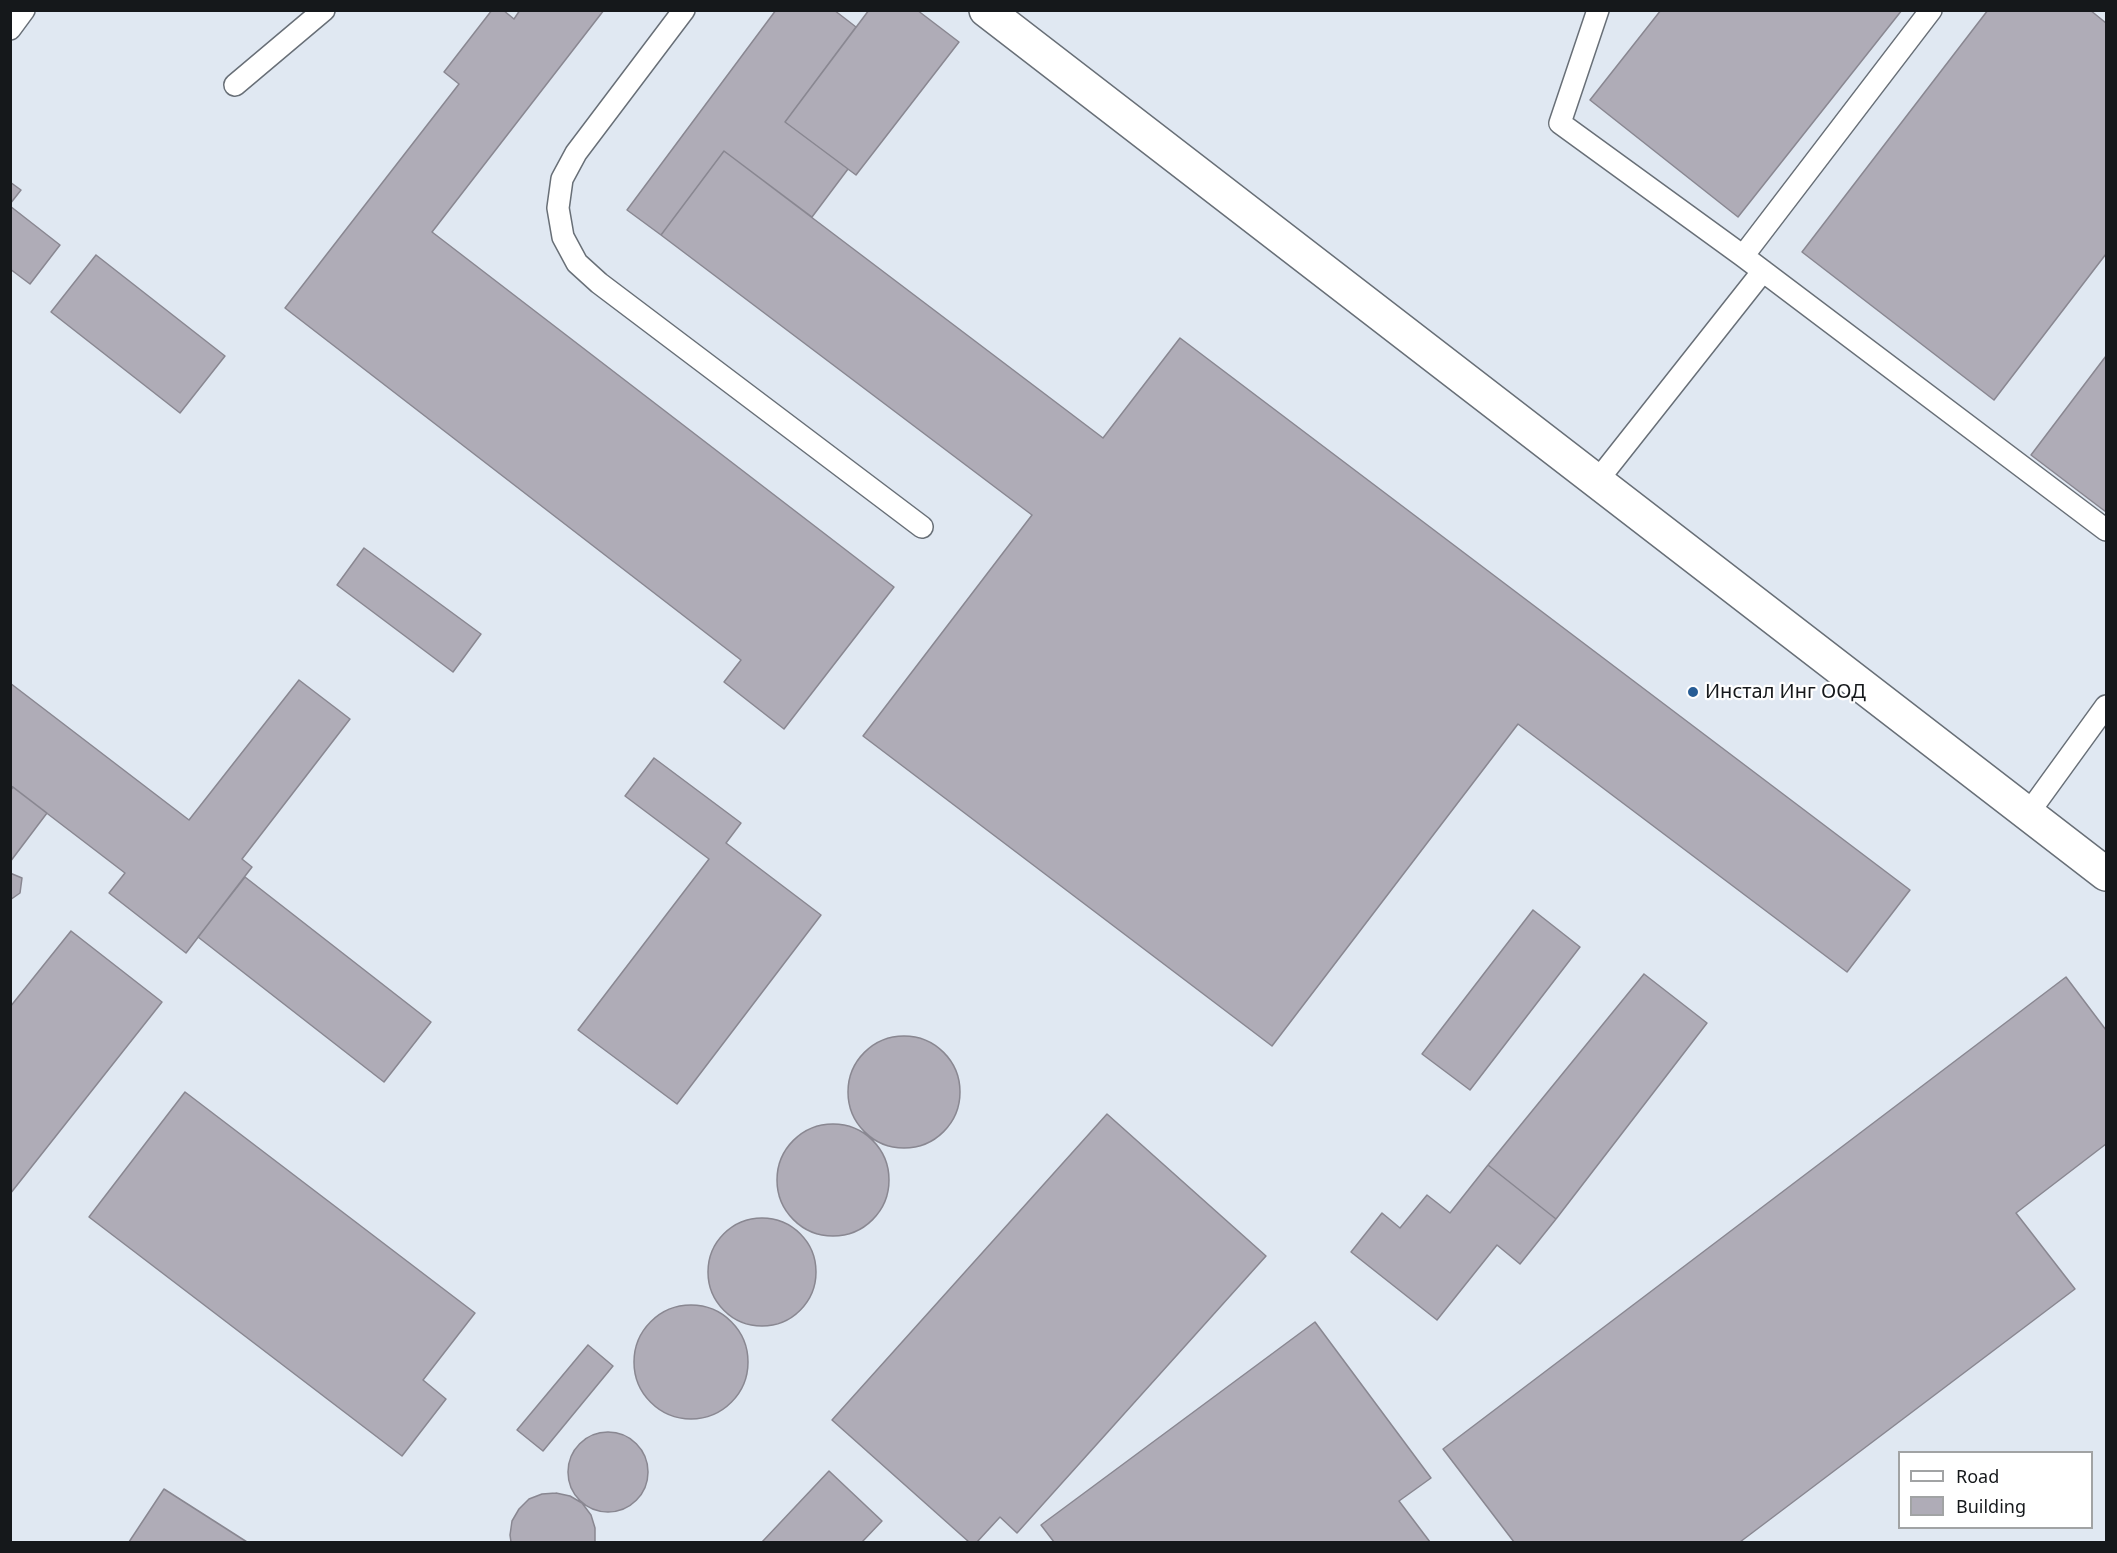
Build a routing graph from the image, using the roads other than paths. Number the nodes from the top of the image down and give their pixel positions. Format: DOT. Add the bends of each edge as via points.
graph roads {
  1 [pos="24,10"];
  2 [pos="324,10"];
  3 [pos="684,10"];
  4 [pos="986,10"];
  5 [pos="1598,10"];
  6 [pos="1930,10"];
  7 [pos="10,29"];
  8 [pos="235,85"];
  9 [pos="1743,256"];
  10 [pos="1763,272"];
  11 [pos="1597,481"];
  12 [pos="922,527"];
  13 [pos="2106,530"];
  14 [pos="2106,706"];
  15 [pos="2027,814"];
  16 [pos="2106,874"];
  1 -- 7 [label="lane"];
  2 -- 8 [label="lane"];
  3 -- 12 [label="lane" via="576,153 562,179 558,208 563,237 577,263 599,284"];
  4 -- 11 [label="street"];
  5 -- 9 [label="lane" via="1560,123"];
  6 -- 9 [label="lane"];
  9 -- 10 [label="lane"];
  10 -- 11 [label="lane"];
  10 -- 13 [label="lane"];
  11 -- 15 [label="street"];
  14 -- 15 [label="lane"];
  15 -- 16 [label="street"];
}
